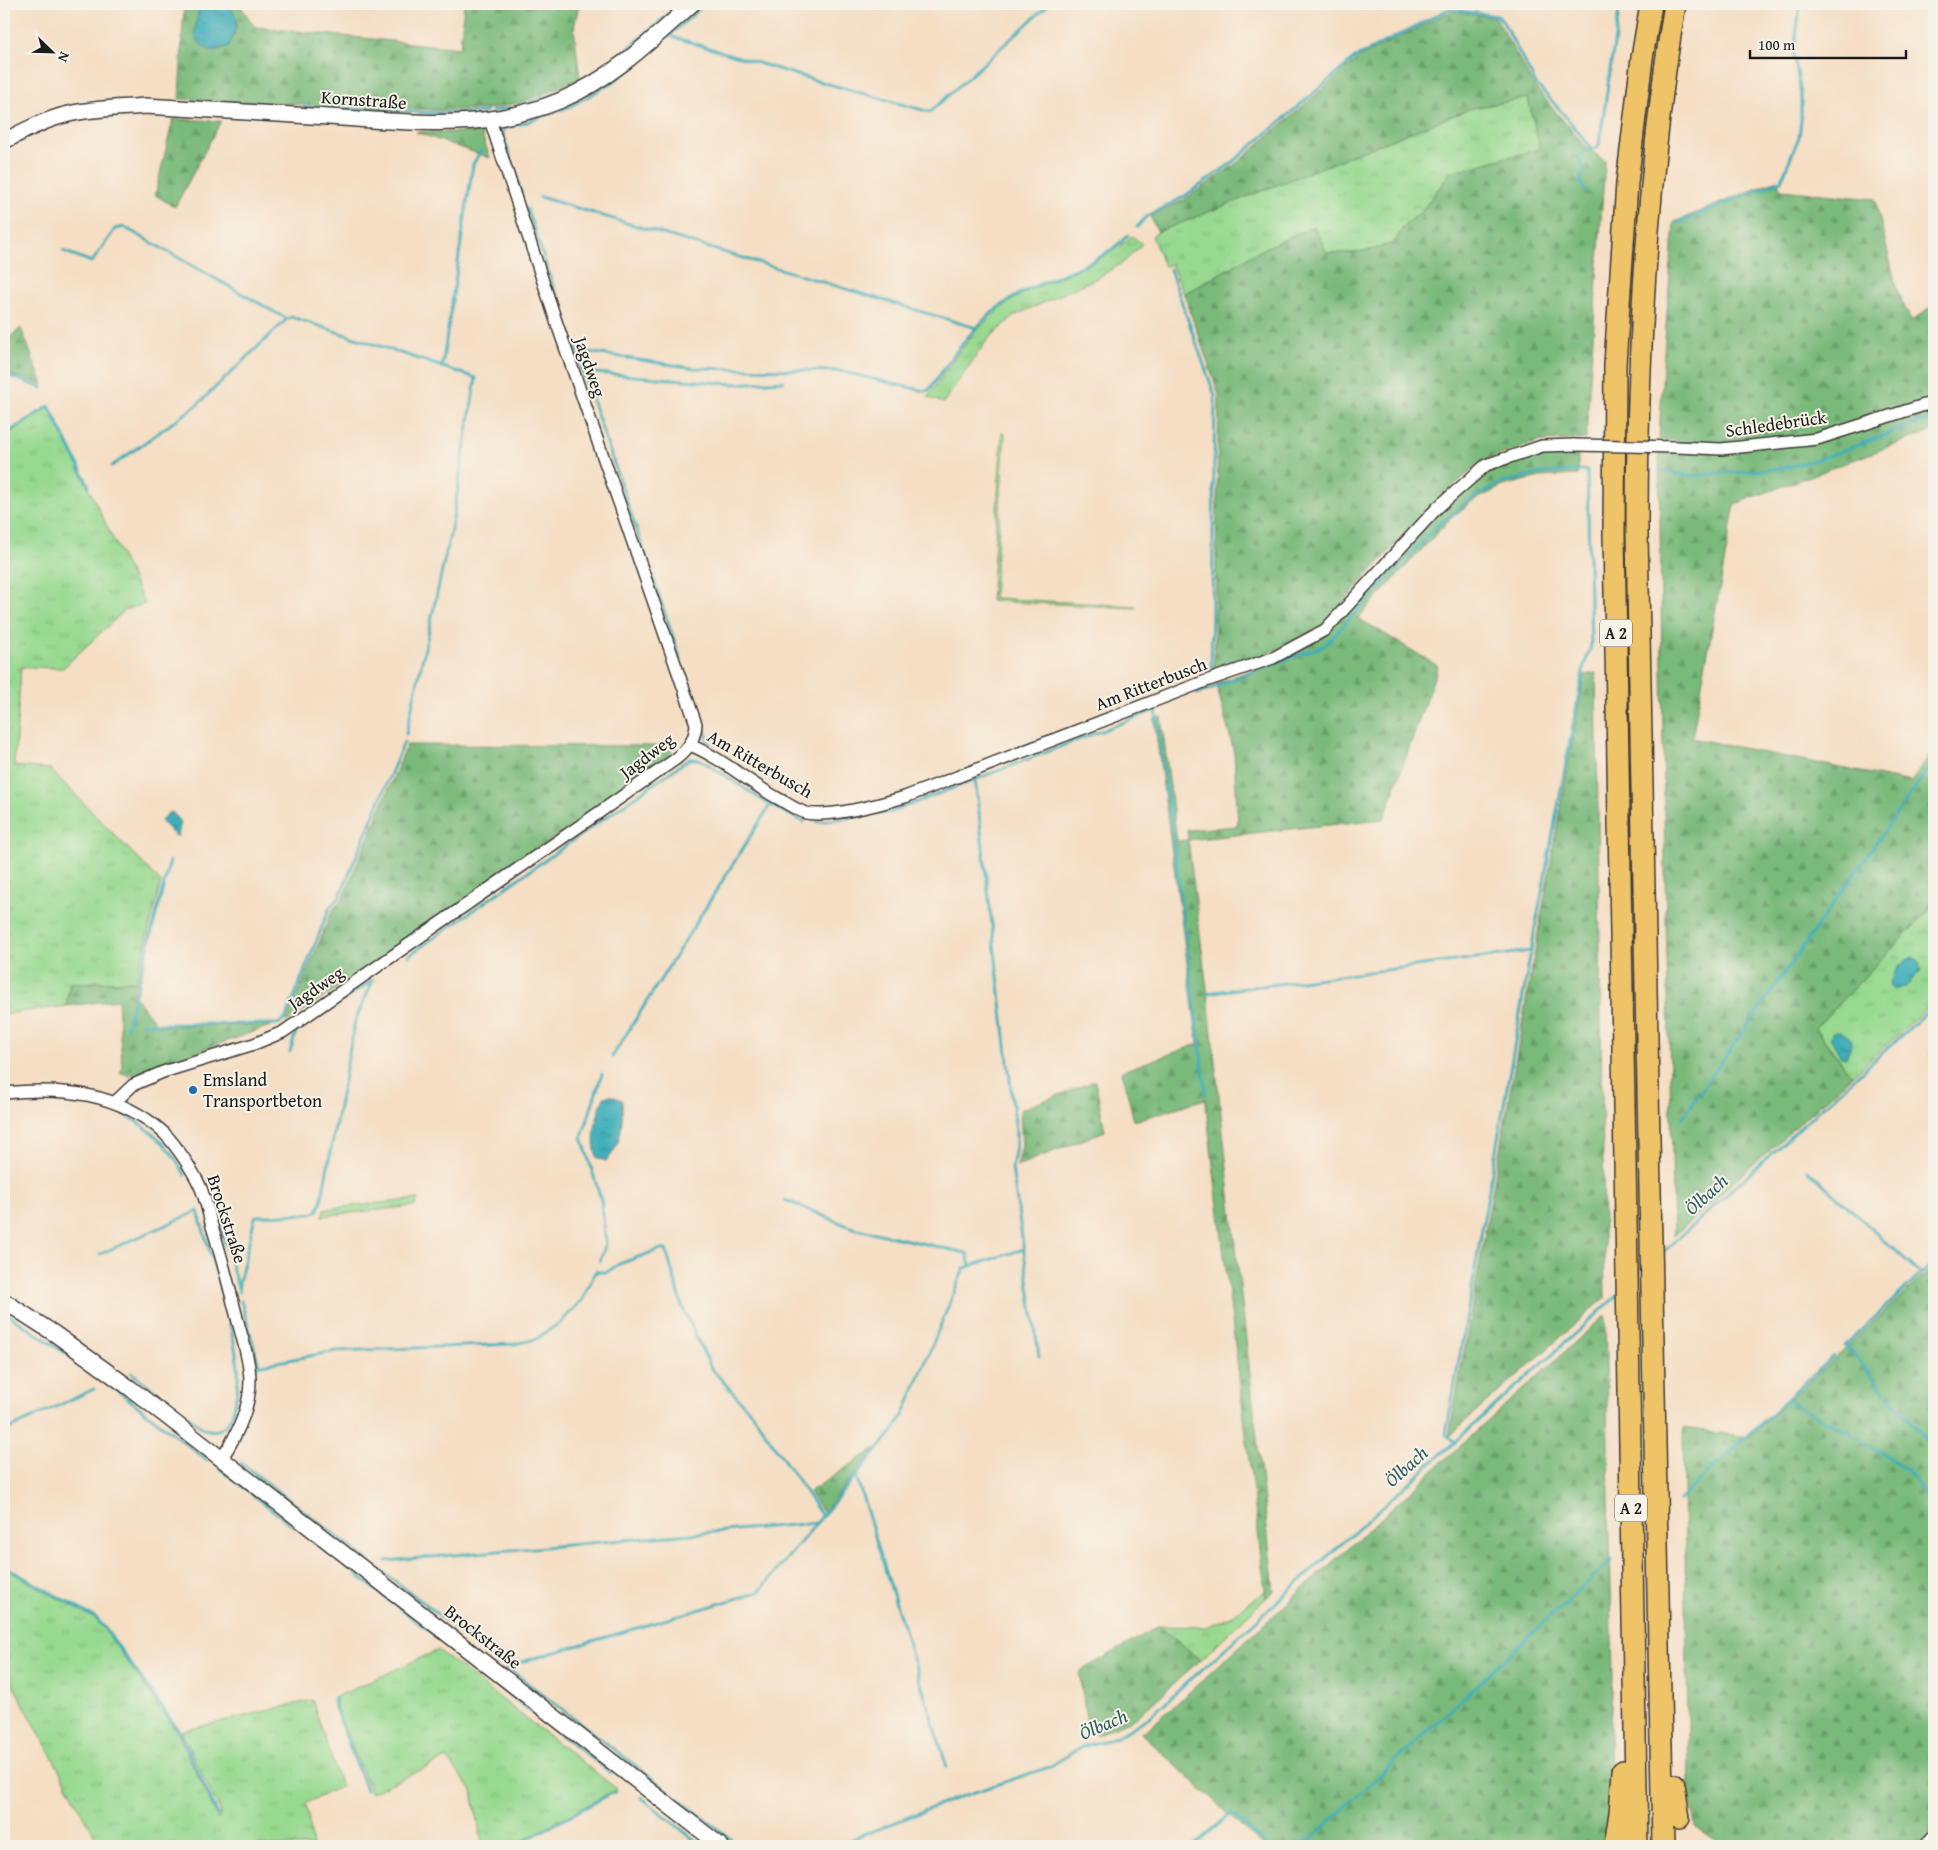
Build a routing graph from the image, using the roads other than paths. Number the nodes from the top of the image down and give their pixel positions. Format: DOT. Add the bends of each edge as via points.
graph roads {
  1 [pos="692,4"];
  2 [pos="1651,4"];
  3 [pos="1675,4"];
  4 [pos="490,120"];
  5 [pos="4,141"];
  6 [pos="1934,402"];
  7 [pos="1574,445"];
  8 [pos="690,745"];
  9 [pos="4,1092"];
  10 [pos="115,1102"];
  11 [pos="4,1301"];
  12 [pos="222,1458"];
  13 [pos="1634,1654"];
  14 [pos="1659,1654"];
  15 [pos="1679,1818"];
  16 [pos="1934,1834"];
  17 [pos="721,1846"];
  18 [pos="1615,1846"];
  19 [pos="1637,1846"];
  20 [pos="1663,1846"];
  21 [pos="1925,1846"];
  1 -- 4 [label="street, Kornstraße" via="640,51 600,80 560,101"];
  2 -- 13 [label="highway, A 2" via="1627,183 1615,364 1614,555"];
  3 -- 14 [label="highway, A 2" via="1651,184 1637,438"];
  4 -- 5 [label="street, Kornstraße" via="437,124 147,106 67,114"];
  4 -- 8 [label="street, Jagdweg" via="696,724"];
  6 -- 7 [label="street, Schledebrück, bridge" via="1817,439 1721,449"];
  7 -- 8 [label="street, Am Ritterbusch" via="1542,446 1486,465 1437,508 1325,630 1273,658 905,797 872,806 809,813 771,795"];
  8 -- 10 [label="street, Jagdweg" via="668,764 283,1032 163,1072 133,1085"];
  9 -- 10 [label="street, Brockstraße" via="40,1089 91,1095"];
  10 -- 12 [label="street, Brockstraße" via="164,1134 182,1157 200,1186 224,1264 250,1380 246,1410 233,1442"];
  11 -- 12 [label="street, Brockstraße" via="130,1388"];
  12 -- 17 [label="street, Brockstraße"];
  13 -- 18 [label="highway"];
  13 -- 19 [label="highway, A 2"];
  14 -- 15 [label="highway" via="1670,1704 1674,1794"];
  14 -- 20 [label="highway, A 2"];
  16 -- 21 [label="street"];
}
